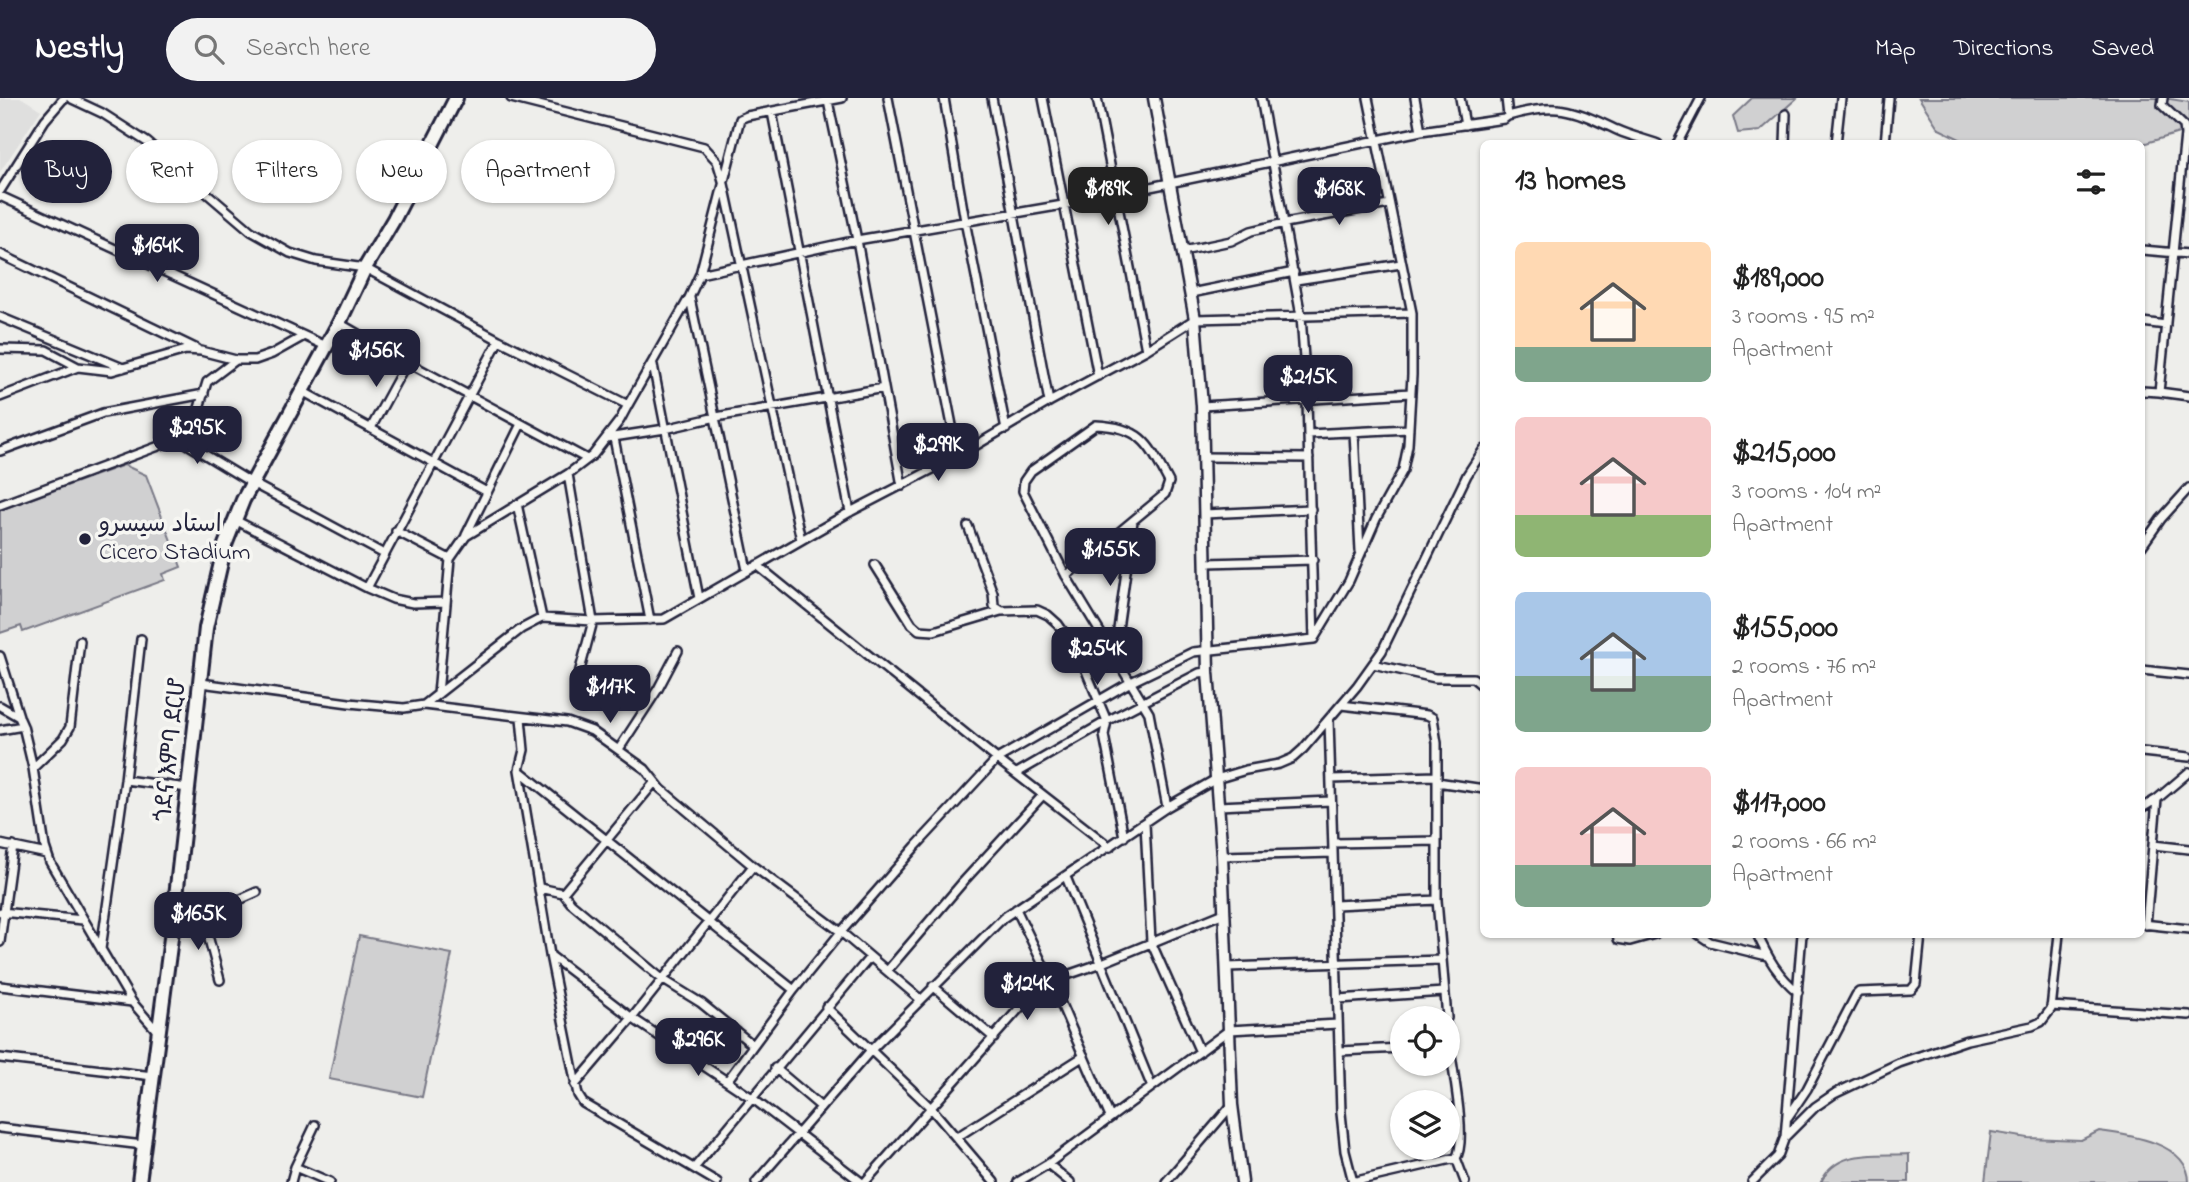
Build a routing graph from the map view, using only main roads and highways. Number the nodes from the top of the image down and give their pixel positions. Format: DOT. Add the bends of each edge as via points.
graph roads {
  1 [pos="456,98"];
  2 [pos="1154,98"];
  3 [pos="139,1182"];
  4 [pos="1242,1182"];
  1 -- 3 [label="highway, ጎደና እምባ ደርሆ" via="252,483 234,520 209,605"];
  2 -- 4 [label="main road" via="1195,319 1231,1105"];
}
